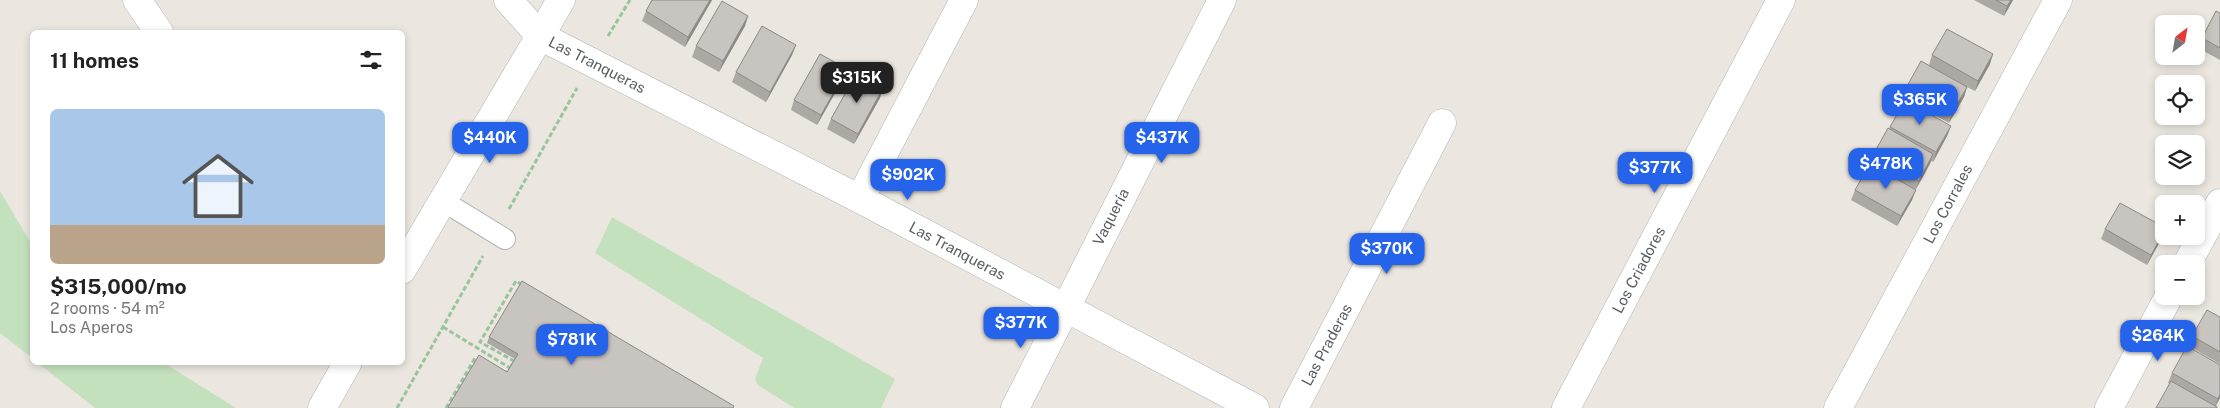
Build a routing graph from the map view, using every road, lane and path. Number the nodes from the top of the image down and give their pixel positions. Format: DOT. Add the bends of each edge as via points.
graph roads {
  1 [pos="137,0"];
  2 [pos="508,0"];
  3 [pos="561,0"];
  4 [pos="630,0"];
  5 [pos="964,0"];
  6 [pos="1222,0"];
  7 [pos="1781,0"];
  8 [pos="2058,0"];
  9 [pos="158,30"];
  10 [pos="540,36"];
  11 [pos="592,62"];
  12 [pos="1442,123"];
  13 [pos="860,199"];
  14 [pos="443,201"];
  15 [pos="2220,203"];
  16 [pos="500,236"];
  17 [pos="2192,255"];
  18 [pos="405,265"];
  19 [pos="525,286"];
  20 [pos="2165,305"];
  21 [pos="1065,309"];
  22 [pos="443,326"];
  23 [pos="482,362"];
  24 [pos="346,365"];
  25 [pos="510,368"];
  26 [pos="497,371"];
  27 [pos="322,408"];
  28 [pos="397,408"];
  29 [pos="446,408"];
  30 [pos="1016,408"];
  31 [pos="1255,408"];
  32 [pos="1294,408"];
  33 [pos="1566,408"];
  34 [pos="1838,408"];
  35 [pos="2109,408"];
  1 -- 9 [label="street"];
  2 -- 10 [label="street, Las Tranqueras"];
  3 -- 10 [label="street"];
  4 -- 11 [label="path"];
  5 -- 13 [label="street"];
  6 -- 21 [label="street, Vaquería"];
  7 -- 33 [label="street, Los Criadores"];
  8 -- 34 [label="street, Los Corrales"];
  10 -- 11 [label="street, Las Tranqueras"];
  10 -- 14 [label="street"];
  11 -- 13 [label="street, Las Tranqueras"];
  11 -- 16 [label="path"];
  12 -- 32 [label="street, Las Praderas"];
  13 -- 21 [label="street, Las Tranqueras"];
  14 -- 16 [label="lane"];
  14 -- 18 [label="street"];
  15 -- 17 [label="street"];
  16 -- 22 [label="path"];
  19 -- 25 [label="path" via="516,281 480,342 514,361"];
  20 -- 35 [label="street"];
  21 -- 30 [label="street, Vaquería"];
  21 -- 31 [label="street, Las Tranqueras"];
  22 -- 25 [label="path"];
  22 -- 28 [label="path"];
  23 -- 29 [label="path" via="475,358"];
  24 -- 27 [label="street"];
  25 -- 26 [label="path" via="505,375"];
}
